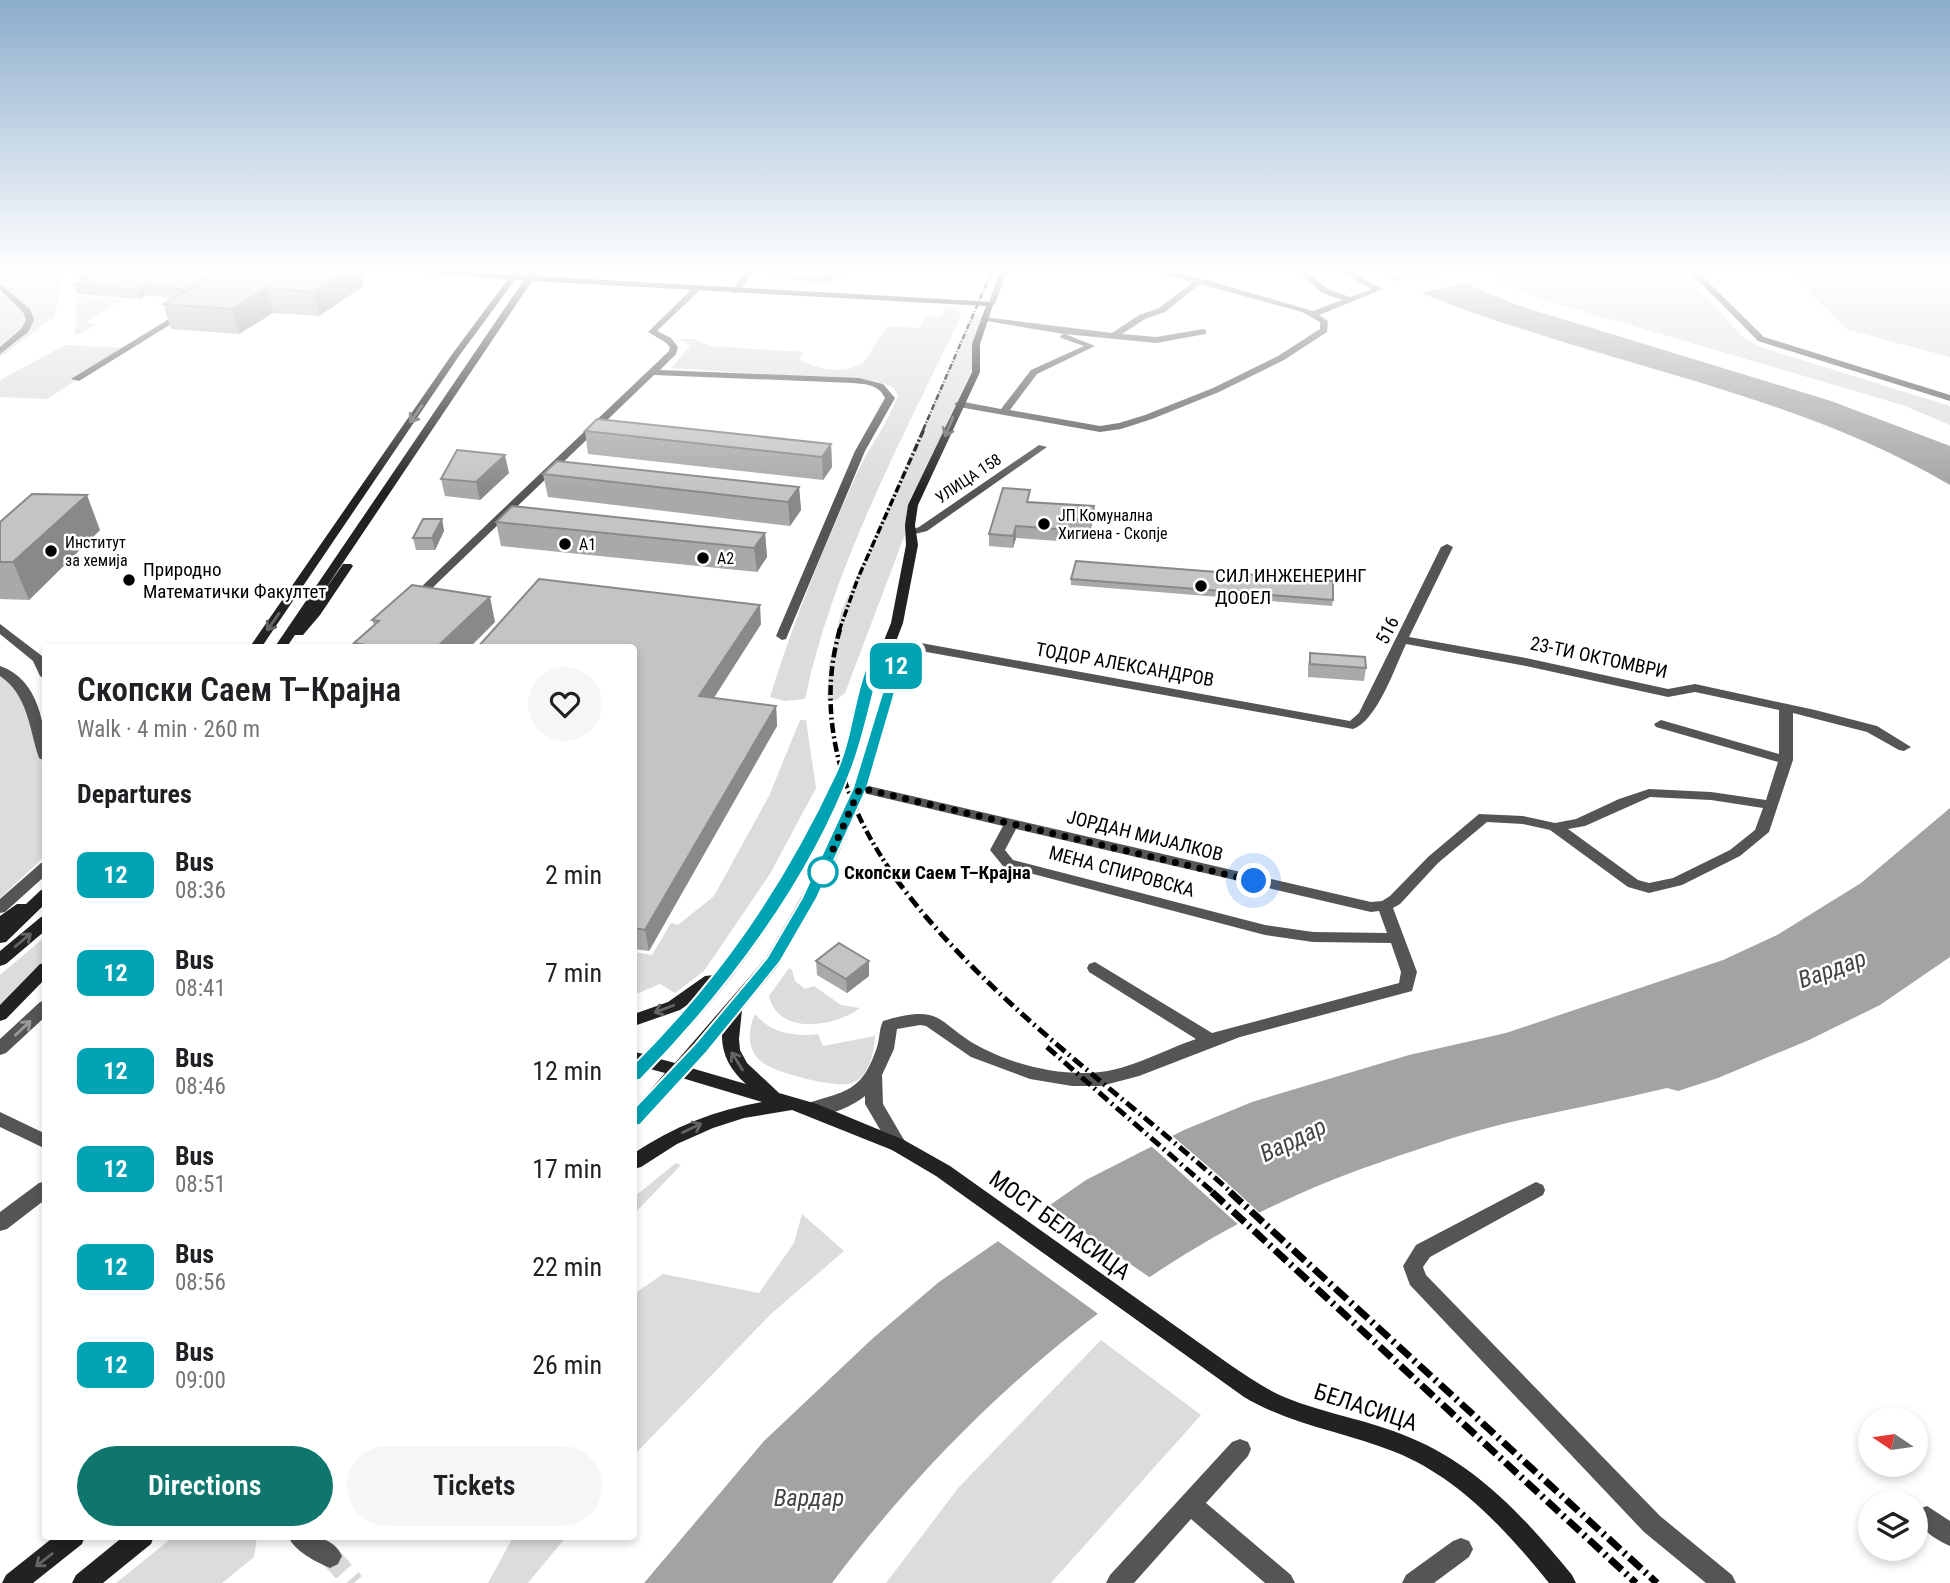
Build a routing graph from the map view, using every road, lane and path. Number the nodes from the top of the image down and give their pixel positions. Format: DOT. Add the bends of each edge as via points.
graph roads {
  1 [pos="135,343"];
  2 [pos="466,343"];
  3 [pos="488,343"];
  4 [pos="670,343"];
  5 [pos="976,343"];
  6 [pos="1084,343"];
  7 [pos="1305,343"];
  8 [pos="1769,343"];
  9 [pos="654,372"];
  10 [pos="76,379"];
  11 [pos="1950,398"];
  12 [pos="959,404"];
  13 [pos="1004,411"];
  14 [pos="1042,447"];
  15 [pos="911,532"];
  16 [pos="1447,547"];
  17 [pos="422,592"];
  18 [pos="0,628"];
  19 [pos="782,636"];
  20 [pos="1403,639"];
  21 [pos="258,644"];
  22 [pos="285,644"];
  23 [pos="890,644"];
  24 [pos="42,668"];
  25 [pos="0,670"];
  26 [pos="1786,708"];
  27 [pos="1661,724"];
  28 [pos="1353,725"];
  29 [pos="1904,747"];
  30 [pos="42,749"];
  31 [pos="1786,760"];
  32 [pos="860,788"];
  33 [pos="1771,805"];
  34 [pos="1012,822"];
  35 [pos="1555,827"];
  36 [pos="42,870"];
  37 [pos="42,895"];
  38 [pos="42,896"];
  39 [pos="1385,906"];
  40 [pos="0,908"];
  41 [pos="0,924"];
  42 [pos="42,924"];
  43 [pos="1398,937"];
  44 [pos="0,938"];
  45 [pos="0,960"];
  46 [pos="732,965"];
  47 [pos="1095,968"];
  48 [pos="42,972"];
  49 [pos="42,984"];
  50 [pos="735,1007"];
  51 [pos="42,1010"];
  52 [pos="4,1012"];
  53 [pos="637,1019"];
  54 [pos="1210,1040"];
  55 [pos="0,1049"];
  56 [pos="640,1060"];
  57 [pos="680,1072"];
  58 [pos="874,1077"];
  59 [pos="794,1104"];
  60 [pos="637,1117"];
  61 [pos="0,1119"];
  62 [pos="42,1140"];
  63 [pos="898,1145"];
  64 [pos="637,1160"];
  65 [pos="1536,1190"];
  66 [pos="42,1191"];
  67 [pos="0,1223"];
  68 [pos="1270,1401"];
  69 [pos="1240,1449"];
  70 [pos="1190,1504"];
  71 [pos="1928,1518"];
  72 [pos="1950,1535"];
  73 [pos="69,1540"];
  74 [pos="138,1540"];
  75 [pos="305,1540"];
  76 [pos="1461,1549"];
  77 [pos="330,1556"];
  78 [pos="14,1583"];
  79 [pos="84,1583"];
  80 [pos="1118,1583"];
  81 [pos="1283,1583"];
  82 [pos="1414,1583"];
  83 [pos="1564,1583"];
  84 [pos="1724,1583"];
  1 -- 10 [label="street"];
  2 -- 21 [label="street, one-way"];
  3 -- 22 [label="street" via="406,464 403,481 316,612"];
  4 -- 9 [label="street" via="673,352"];
  5 -- 12 [label="street" via="976,372"];
  6 -- 13 [label="street" via="1091,346 1034,372"];
  7 -- 13 [label="street" via="1226,385 1121,426 1100,429"];
  8 -- 11 [label="street"];
  9 -- 17 [label="street"];
  9 -- 19 [label="street" via="853,380 878,384 888,391 890,398 860,451"];
  12 -- 13 [label="street"];
  12 -- 15 [label="street, one-way" via="913,505"];
  14 -- 15 [label="street, УЛИЦА 158" via="923,529"];
  15 -- 23 [label="street" via="905,591"];
  16 -- 20 [label="street, 516"];
  18 -- 24 [label="street"];
  20 -- 26 [label="street, 23-ТИ ОКТОМВРИ" via="1668,693 1695,688"];
  20 -- 28 [label="street, 516" via="1365,715"];
  23 -- 28 [label="street, ТОДОР АЛЕКСАНДРОВ"];
  23 -- 32 [label="street" via="898,661"];
  23 -- 46 [label="street" via="875,661 847,764 818,827 784,889"];
  25 -- 30 [label="street" via="23,688 33,705"];
  26 -- 29 [label="street, 23-ТИ ОКТОМВРИ" via="1871,729"];
  26 -- 31 [label="street"];
  27 -- 31 [label="street"];
  31 -- 33 [label="street"];
  32 -- 34 [label="street, ЈОРДАН МИЈАЛКОВ"];
  32 -- 50 [label="street" via="788,937"];
  33 -- 35 [label="street" via="1649,793 1580,823"];
  33 -- 35 [label="street" via="1762,832 1735,853 1677,882 1649,888 1620,876"];
  34 -- 39 [label="street, ЈОРДАН МИЈАЛКОВ" via="1276,887"];
  34 -- 43 [label="street, МЕНА СПИРОВСКА" via="997,850 1008,863 1265,930 1313,937"];
  35 -- 39 [label="street" via="1484,817"];
  36 -- 40 [label="street"];
  37 -- 41 [label="street"];
  38 -- 44 [label="street"];
  39 -- 43 [label="street"];
  45 -- 42 [label="street, one-way"];
  43 -- 54 [label="street" via="1409,972 1406,986"];
  46 -- 53 [label="street, one-way" via="692,996"];
  46 -- 56 [label="street" via="679,1029"];
  47 -- 54 [label="street"];
  48 -- 52 [label="street"];
  49 -- 52 [label="street"];
  50 -- 57 [label="street"];
  59 -- 50 [label="street, one-way" via="738,1066 728,1038"];
  55 -- 51 [label="street, one-way"];
  54 -- 58 [label="street" via="1117,1076 1065,1079 990,1059 938,1023 908,1018 889,1025"];
  56 -- 57 [label="street"];
  57 -- 59 [label="street"];
  57 -- 60 [label="street"];
  58 -- 59 [label="street" via="844,1102"];
  58 -- 63 [label="street" via="874,1104"];
  59 -- 63 [label="street, МОСТ БЕЛАСИЦА"];
  64 -- 59 [label="street, one-way" via="712,1119 747,1109"];
  61 -- 62 [label="street"];
  63 -- 68 [label="street, МОСТ БЕЛАСИЦА" via="943,1171"];
  65 -- 84 [label="street" via="1423,1251 1413,1266 1417,1279 1652,1524"];
  66 -- 67 [label="street"];
  68 -- 83 [label="street, БЕЛАСИЦА" via="1422,1454 1500,1511"];
  69 -- 70 [label="street"];
  70 -- 80 [label="street"];
  70 -- 81 [label="street"];
  71 -- 72 [label="street"];
  73 -- 78 [label="street, one-way"];
  74 -- 79 [label="street"];
  75 -- 77 [label="street"];
  76 -- 82 [label="street"];
}
